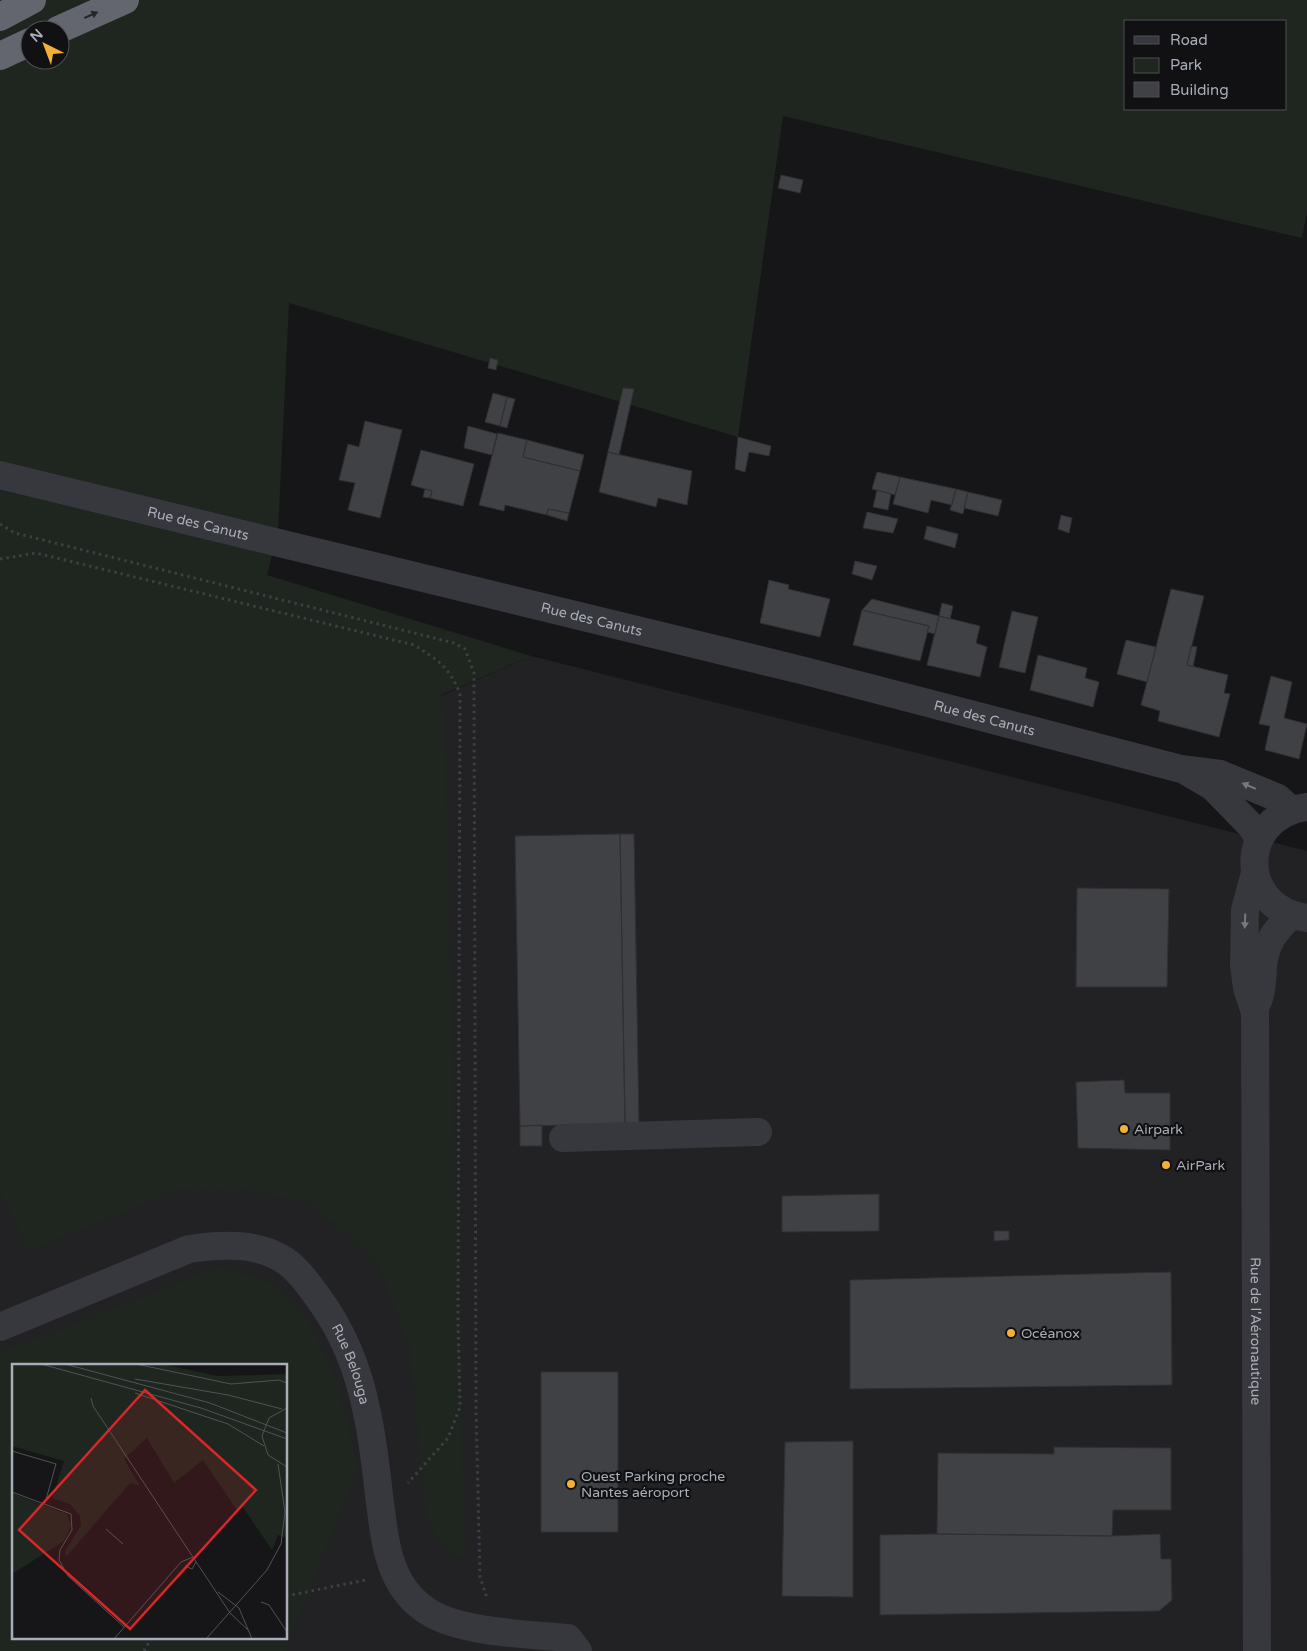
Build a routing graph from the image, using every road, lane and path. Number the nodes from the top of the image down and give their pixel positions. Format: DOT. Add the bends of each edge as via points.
graph roads {
  1 [pos="32,0"];
  2 [pos="125,0"];
  3 [pos="0,16"];
  4 [pos="70,25"];
  5 [pos="20,47"];
  6 [pos="0,56"];
  7 [pos="0,475"];
  8 [pos="0,524"];
  9 [pos="0,559"];
  10 [pos="1182,769"];
  11 [pos="1299,809"];
  12 [pos="1259,839"];
  13 [pos="1255,873"];
  14 [pos="1299,916"];
  15 [pos="1255,1012"];
  16 [pos="758,1132"];
  17 [pos="563,1138"];
  18 [pos="2,1321"];
  19 [pos="381,1512"];
  20 [pos="394,1574"];
  21 [pos="288,1596"];
  22 [pos="496,1630"];
  23 [pos="151,1638"];
  24 [pos="144,1651"];
  25 [pos="578,1651"];
  26 [pos="1257,1651"];
  1 -- 3 [label="highway"];
  4 -- 2 [label="highway, one-way"];
  5 -- 6 [label="highway"];
  7 -- 10 [label="street, Rue des Canuts" via="805,671"];
  8 -- 22 [label="path" via="15,533 445,640 465,649 474,673 476,1411 480,1576"];
  9 -- 19 [label="path" via="36,553 414,645 439,660 460,692 460,1407 448,1438"];
  11 -- 10 [label="street, Rue des Canuts, one-way" via="1220,774"];
  10 -- 12 [label="street, Rue des Canuts" via="1213,788 1251,826"];
  11 -- 12 [label="street" via="1278,817"];
  12 -- 13 [label="street" via="1255,850"];
  13 -- 14 [label="street" via="1268,899 1278,908"];
  13 -- 15 [label="street, Rue de l'Aéronautique, one-way" via="1246,910 1244,965"];
  14 -- 15 [label="street, Rue de l'Aéronautique" via="1275,932 1263,964 1263,988"];
  15 -- 26 [label="street, Rue de l'Aéronautique"];
  16 -- 17 [label="street"];
  18 -- 19 [label="street, Rue Belouga" via="189,1249 244,1246 288,1263 312,1289 347,1344 368,1414"];
  19 -- 20 [label="street, Rue Belouga"];
  20 -- 21 [label="path"];
  20 -- 22 [label="street, Rue Belouga" via="402,1588 431,1614 456,1624"];
  22 -- 25 [label="street, Rue Belouga" via="568,1638"];
  23 -- 24 [label="path"];
}
